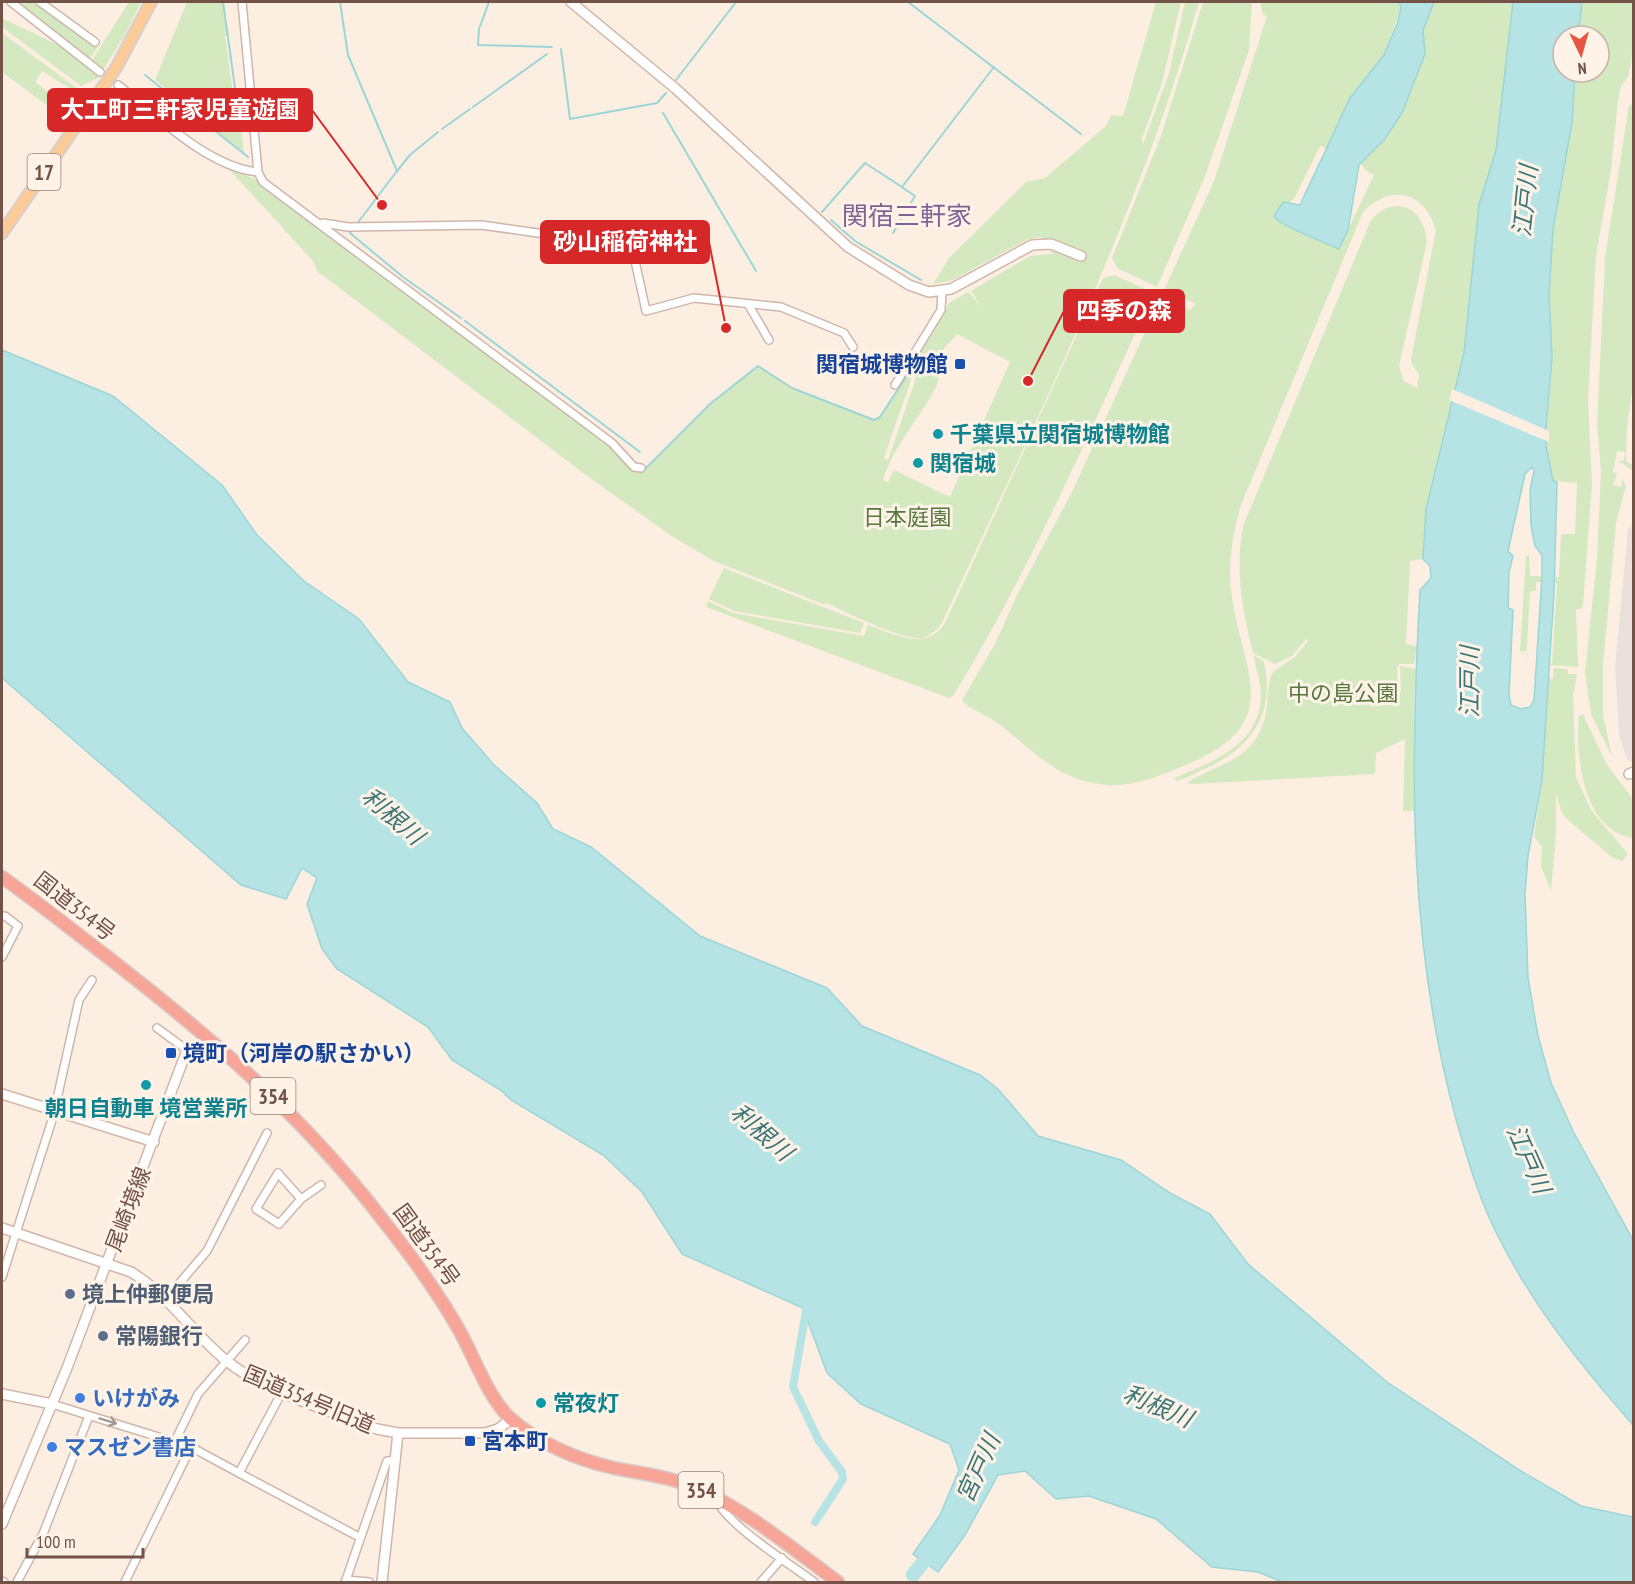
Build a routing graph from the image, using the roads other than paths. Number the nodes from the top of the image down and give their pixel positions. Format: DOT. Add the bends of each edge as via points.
graph roads {
  1 [pos="11,2"];
  2 [pos="40,2"];
  3 [pos="151,2"];
  4 [pos="242,2"];
  5 [pos="571,2"];
  6 [pos="95,42"];
  7 [pos="100,72"];
  8 [pos="118,85"];
  9 [pos="258,172"];
  10 [pos="316,221"];
  11 [pos="2,234"];
  12 [pos="1081,256"];
  13 [pos="942,291"];
  14 [pos="748,304"];
  15 [pos="769,340"];
  16 [pos="853,347"];
  17 [pos="895,385"];
  18 [pos="640,468"];
  19 [pos="2,877"];
  20 [pos="2,916"];
  21 [pos="2,957"];
  22 [pos="92,980"];
  23 [pos="157,1028"];
  24 [pos="187,1050"];
  25 [pos="2,1094"];
  26 [pos="54,1112"];
  27 [pos="267,1133"];
  28 [pos="154,1142"];
  29 [pos="321,1185"];
  30 [pos="301,1199"];
  31 [pos="2,1228"];
  32 [pos="16,1232"];
  33 [pos="107,1262"];
  34 [pos="2,1277"];
  35 [pos="165,1300"];
  36 [pos="245,1340"];
  37 [pos="226,1360"];
  38 [pos="282,1392"];
  39 [pos="2,1394"];
  40 [pos="52,1404"];
  41 [pos="90,1416"];
  42 [pos="511,1419"];
  43 [pos="398,1433"];
  44 [pos="175,1442"];
  45 [pos="191,1447"];
  46 [pos="396,1460"];
  47 [pos="239,1473"];
  48 [pos="715,1498"];
  49 [pos="2,1524"];
  50 [pos="359,1537"];
  51 [pos="782,1558"];
  52 [pos="345,1581"];
  53 [pos="17,1582"];
  54 [pos="125,1582"];
  55 [pos="369,1582"];
  56 [pos="382,1582"];
  57 [pos="761,1582"];
  58 [pos="814,1582"];
  59 [pos="838,1582"];
  1 -- 7 [label="street"];
  2 -- 6 [label="street"];
  3 -- 11 [label="main road, 17" via="124,54"];
  4 -- 9 [label="street"];
  5 -- 13 [label="street" via="676,89 848,247 909,285 929,292"];
  8 -- 9 [label="street" via="211,156"];
  9 -- 10 [label="street" via="270,188"];
  10 -- 14 [label="street" via="348,227 481,225 552,235 626,234 646,311 694,298"];
  10 -- 18 [label="street"];
  12 -- 13 [label="street" via="1051,244 1032,245"];
  13 -- 17 [label="street" via="941,310"];
  14 -- 15 [label="street"];
  14 -- 16 [label="street" via="782,307 808,317 844,333"];
  19 -- 42 [label="highway, 国道354号 / 354" via="201,1030 308,1131 426,1278 461,1333 496,1401"];
  20 -- 21 [label="street" via="18,926"];
  22 -- 26 [label="street" via="79,1000"];
  23 -- 24 [label="street"];
  24 -- 28 [label="street"];
  25 -- 26 [label="street, 尾崎境線"];
  26 -- 28 [label="street, 尾崎境線"];
  26 -- 32 [label="street"];
  27 -- 35 [label="street" via="207,1251"];
  28 -- 33 [label="street, 尾崎境線"];
  29 -- 30 [label="street"];
  30 -- 30 [label="street" via="279,1224 256,1209 278,1173"];
  31 -- 32 [label="street, 国道354号旧道"];
  32 -- 33 [label="street, 国道354号旧道"];
  32 -- 34 [label="street"];
  33 -- 35 [label="street, 国道354号旧道" via="139,1276"];
  33 -- 40 [label="street, 尾崎境線"];
  35 -- 37 [label="street, 国道354号旧道"];
  36 -- 37 [label="street"];
  37 -- 38 [label="street, 国道354号旧道" via="253,1380"];
  37 -- 44 [label="street" via="198,1394"];
  38 -- 43 [label="street, 国道354号旧道" via="377,1429"];
  38 -- 47 [label="street"];
  39 -- 40 [label="street"];
  40 -- 41 [label="street"];
  40 -- 49 [label="street, 尾崎境線"];
  41 -- 44 [label="street, one-way"];
  41 -- 53 [label="street" via="43,1534"];
  42 -- 43 [label="street, 国道354号旧道" via="485,1433"];
  42 -- 48 [label="highway, 国道354号 / 354" via="580,1458 680,1482"];
  43 -- 46 [label="street"];
  44 -- 45 [label="street"];
  45 -- 47 [label="street"];
  45 -- 54 [label="street"];
  46 -- 50 [label="street" via="387,1461"];
  46 -- 56 [label="street"];
  47 -- 50 [label="street"];
  48 -- 51 [label="street" via="733,1520"];
  48 -- 59 [label="highway, 国道354号 / 354"];
  50 -- 52 [label="street"];
  51 -- 57 [label="street"];
  51 -- 58 [label="street"];
  52 -- 55 [label="street"];
}
